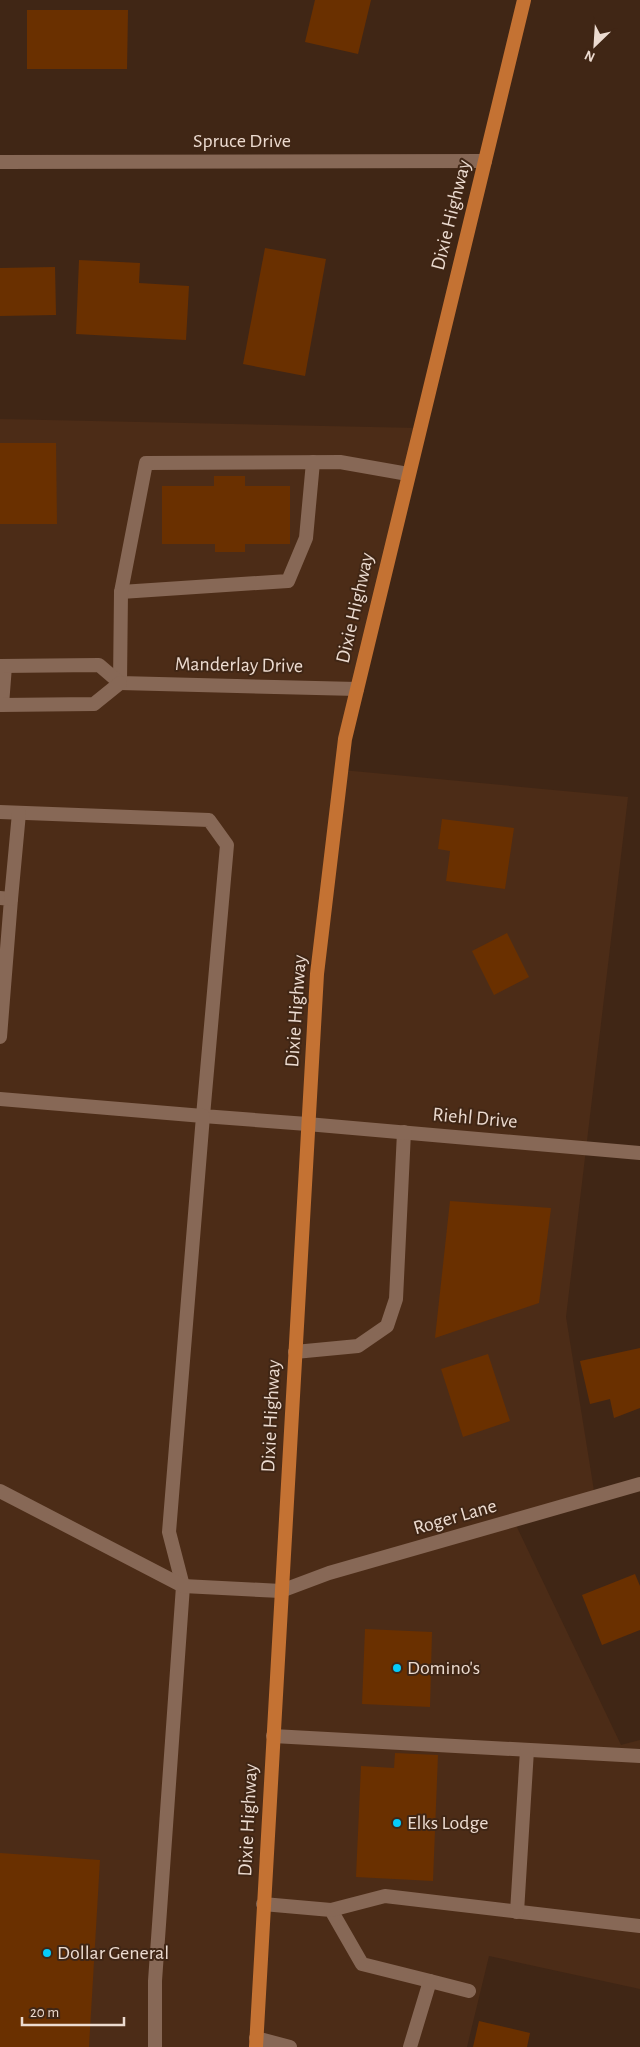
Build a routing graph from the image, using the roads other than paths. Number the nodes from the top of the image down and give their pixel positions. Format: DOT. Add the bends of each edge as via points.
graph roads {
  1 [pos="524,0"];
  2 [pos="485,161"];
  3 [pos="0,162"];
  4 [pos="313,462"];
  5 [pos="408,474"];
  6 [pos="121,592"];
  7 [pos="3,666"];
  8 [pos="120,683"];
  9 [pos="357,688"];
  10 [pos="1,705"];
  11 [pos="0,812"];
  12 [pos="19,813"];
  13 [pos="6,898"];
  14 [pos="0,1037"];
  15 [pos="0,1099"];
  16 [pos="203,1116"];
  17 [pos="307,1124"];
  18 [pos="404,1132"];
  19 [pos="640,1153"];
  20 [pos="295,1352"];
  21 [pos="640,1484"];
  22 [pos="0,1490"];
  23 [pos="183,1586"];
  24 [pos="281,1591"];
  25 [pos="273,1736"];
  26 [pos="527,1750"];
  27 [pos="640,1756"];
  28 [pos="263,1904"];
  29 [pos="331,1910"];
  30 [pos="517,1912"];
  31 [pos="640,1926"];
  32 [pos="430,1982"];
  33 [pos="469,1992"];
  34 [pos="256,2042"];
  35 [pos="155,2047"];
  36 [pos="290,2047"];
  37 [pos="410,2047"];
  1 -- 2 [label="main road, Dixie Highway"];
  2 -- 3 [label="street, Spruce Drive"];
  2 -- 5 [label="main road, Dixie Highway"];
  4 -- 5 [label="street" via="340,462"];
  4 -- 6 [label="street" via="306,538 288,581"];
  4 -- 6 [label="street" via="146,463"];
  5 -- 9 [label="main road, Dixie Highway"];
  6 -- 8 [label="street"];
  7 -- 8 [label="street" via="99,665"];
  7 -- 10 [label="street"];
  8 -- 9 [label="street, Manderlay Drive"];
  8 -- 10 [label="street" via="94,704"];
  9 -- 17 [label="main road, Dixie Highway" via="345,739 318,965"];
  11 -- 12 [label="street"];
  12 -- 13 [label="street"];
  12 -- 16 [label="street" via="210,820 227,845"];
  13 -- 14 [label="street"];
  15 -- 16 [label="street, Riehl Drive"];
  16 -- 17 [label="street, Riehl Drive"];
  16 -- 23 [label="street" via="169,1532"];
  17 -- 18 [label="street, Riehl Drive"];
  17 -- 20 [label="main road, Dixie Highway"];
  18 -- 19 [label="street, Riehl Drive"];
  18 -- 20 [label="street" via="396,1299 387,1326 358,1346"];
  20 -- 24 [label="main road, Dixie Highway"];
  21 -- 24 [label="street, Roger Lane" via="329,1574"];
  22 -- 23 [label="street"];
  23 -- 24 [label="street"];
  23 -- 35 [label="street" via="155,1981"];
  24 -- 25 [label="main road, Dixie Highway"];
  25 -- 26 [label="street"];
  25 -- 28 [label="main road, Dixie Highway"];
  26 -- 27 [label="street"];
  26 -- 30 [label="street"];
  28 -- 29 [label="street"];
  28 -- 34 [label="main road, Dixie Highway"];
  29 -- 30 [label="street" via="385,1896"];
  29 -- 32 [label="street" via="362,1964"];
  30 -- 31 [label="street"];
  32 -- 33 [label="street"];
  32 -- 37 [label="street"];
  34 -- 36 [label="street"];
}
